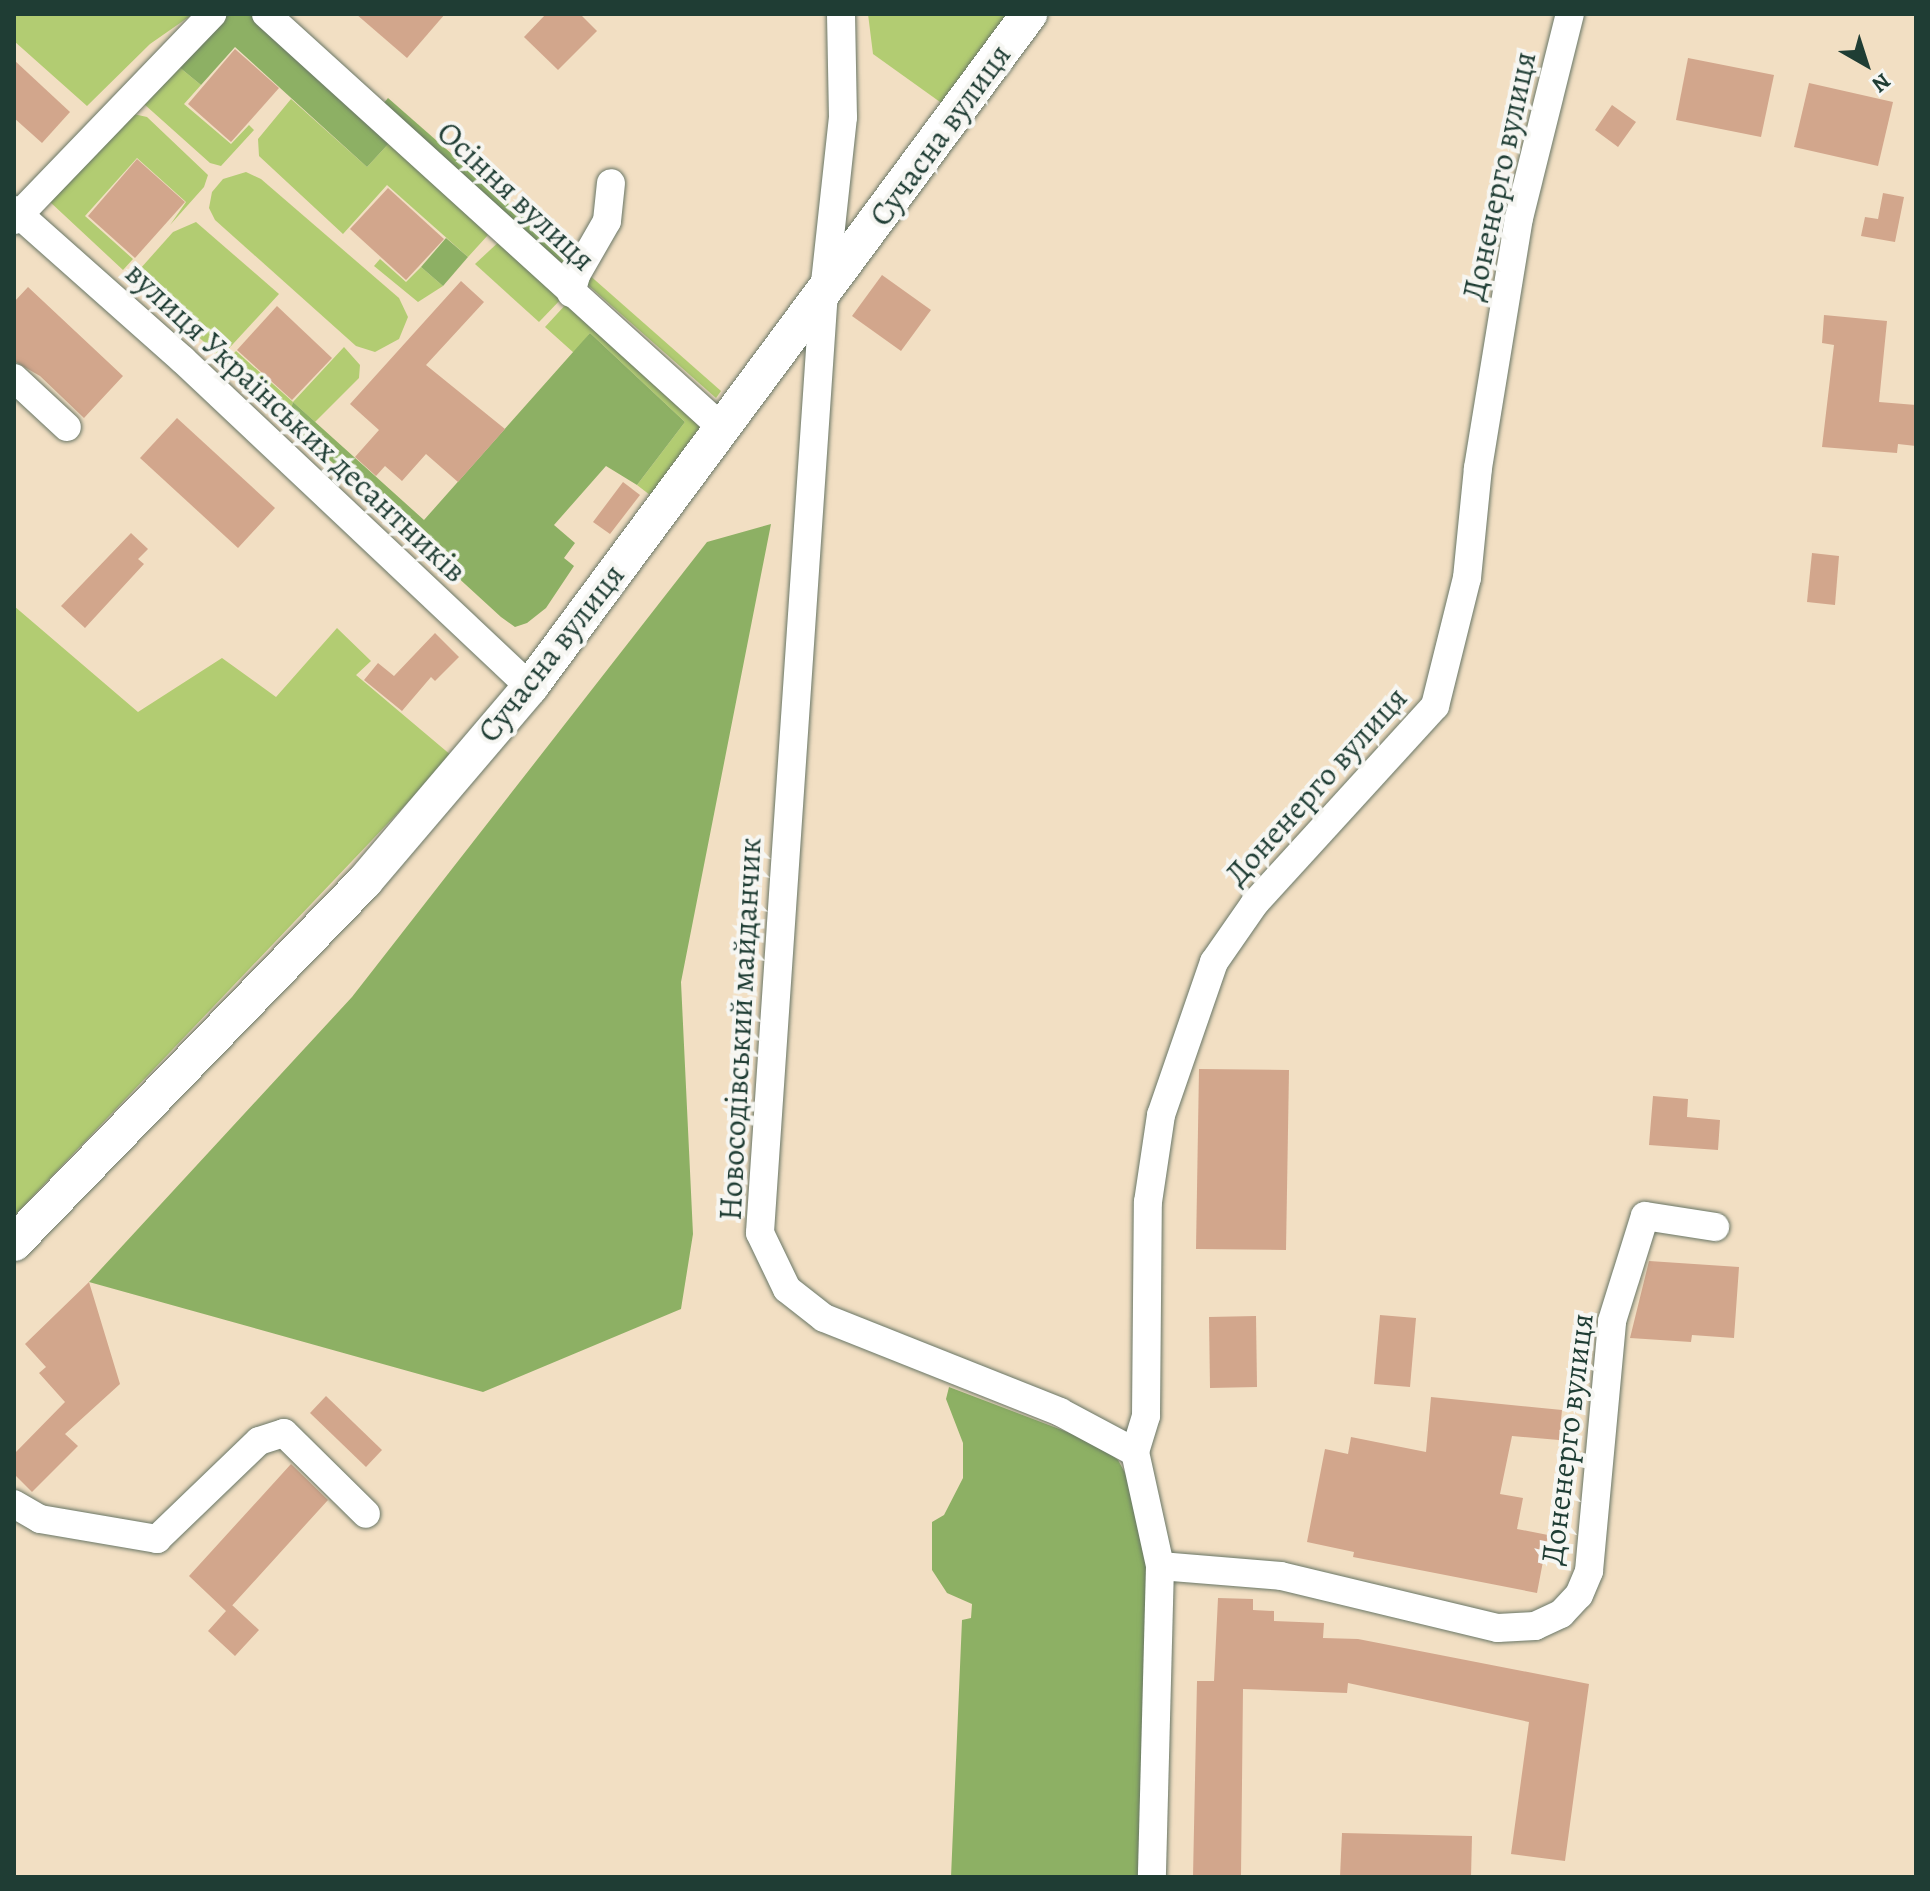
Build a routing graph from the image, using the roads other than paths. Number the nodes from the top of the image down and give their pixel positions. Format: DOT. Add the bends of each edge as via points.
graph roads {
  1 [pos="212,14"];
  2 [pos="266,14"];
  3 [pos="841,14"];
  4 [pos="1029,14"];
  5 [pos="1570,14"];
  6 [pos="611,183"];
  7 [pos="16,215"];
  8 [pos="824,291"];
  9 [pos="571,293"];
  10 [pos="14,378"];
  11 [pos="67,427"];
  12 [pos="721,427"];
  13 [pos="530,687"];
  14 [pos="1715,1227"];
  15 [pos="14,1243"];
  16 [pos="1135,1452"];
  17 [pos="14,1504"];
  18 [pos="366,1514"];
  19 [pos="1160,1566"];
  20 [pos="1152,1877"];
  1 -- 7 [label="street"];
  2 -- 9 [label="street, Осіння вулиця"];
  3 -- 8 [label="street, Новосодівський майданчик" via="843,117"];
  4 -- 8 [label="main road, Сучасна вулиця"];
  5 -- 16 [label="street, Доненерго вулиця" via="1519,218 1478,468 1464,594 1435,706 1255,903 1214,962 1161,1115 1148,1202 1146,1416"];
  6 -- 9 [label="street" via="607,221"];
  7 -- 13 [label="street, вулиця Українських десантників" via="193,369"];
  8 -- 12 [label="main road, Сучасна вулиця"];
  8 -- 16 [label="street, Новосодівський майданчик" via="760,1233 787,1289 824,1318 1060,1412"];
  9 -- 12 [label="street, Осіння вулиця"];
  10 -- 11 [label="street"];
  12 -- 13 [label="main road, Сучасна вулиця"];
  13 -- 15 [label="main road, Сучасна вулиця" via="365,881"];
  14 -- 19 [label="street, Доненерго вулиця" via="1645,1216 1612,1321 1589,1571 1579,1595 1561,1614 1535,1626 1498,1628 1281,1576"];
  16 -- 19 [label="street"];
  17 -- 18 [label="street" via="40,1519 157,1539 259,1441 284,1433"];
  19 -- 20 [label="street"];
}
